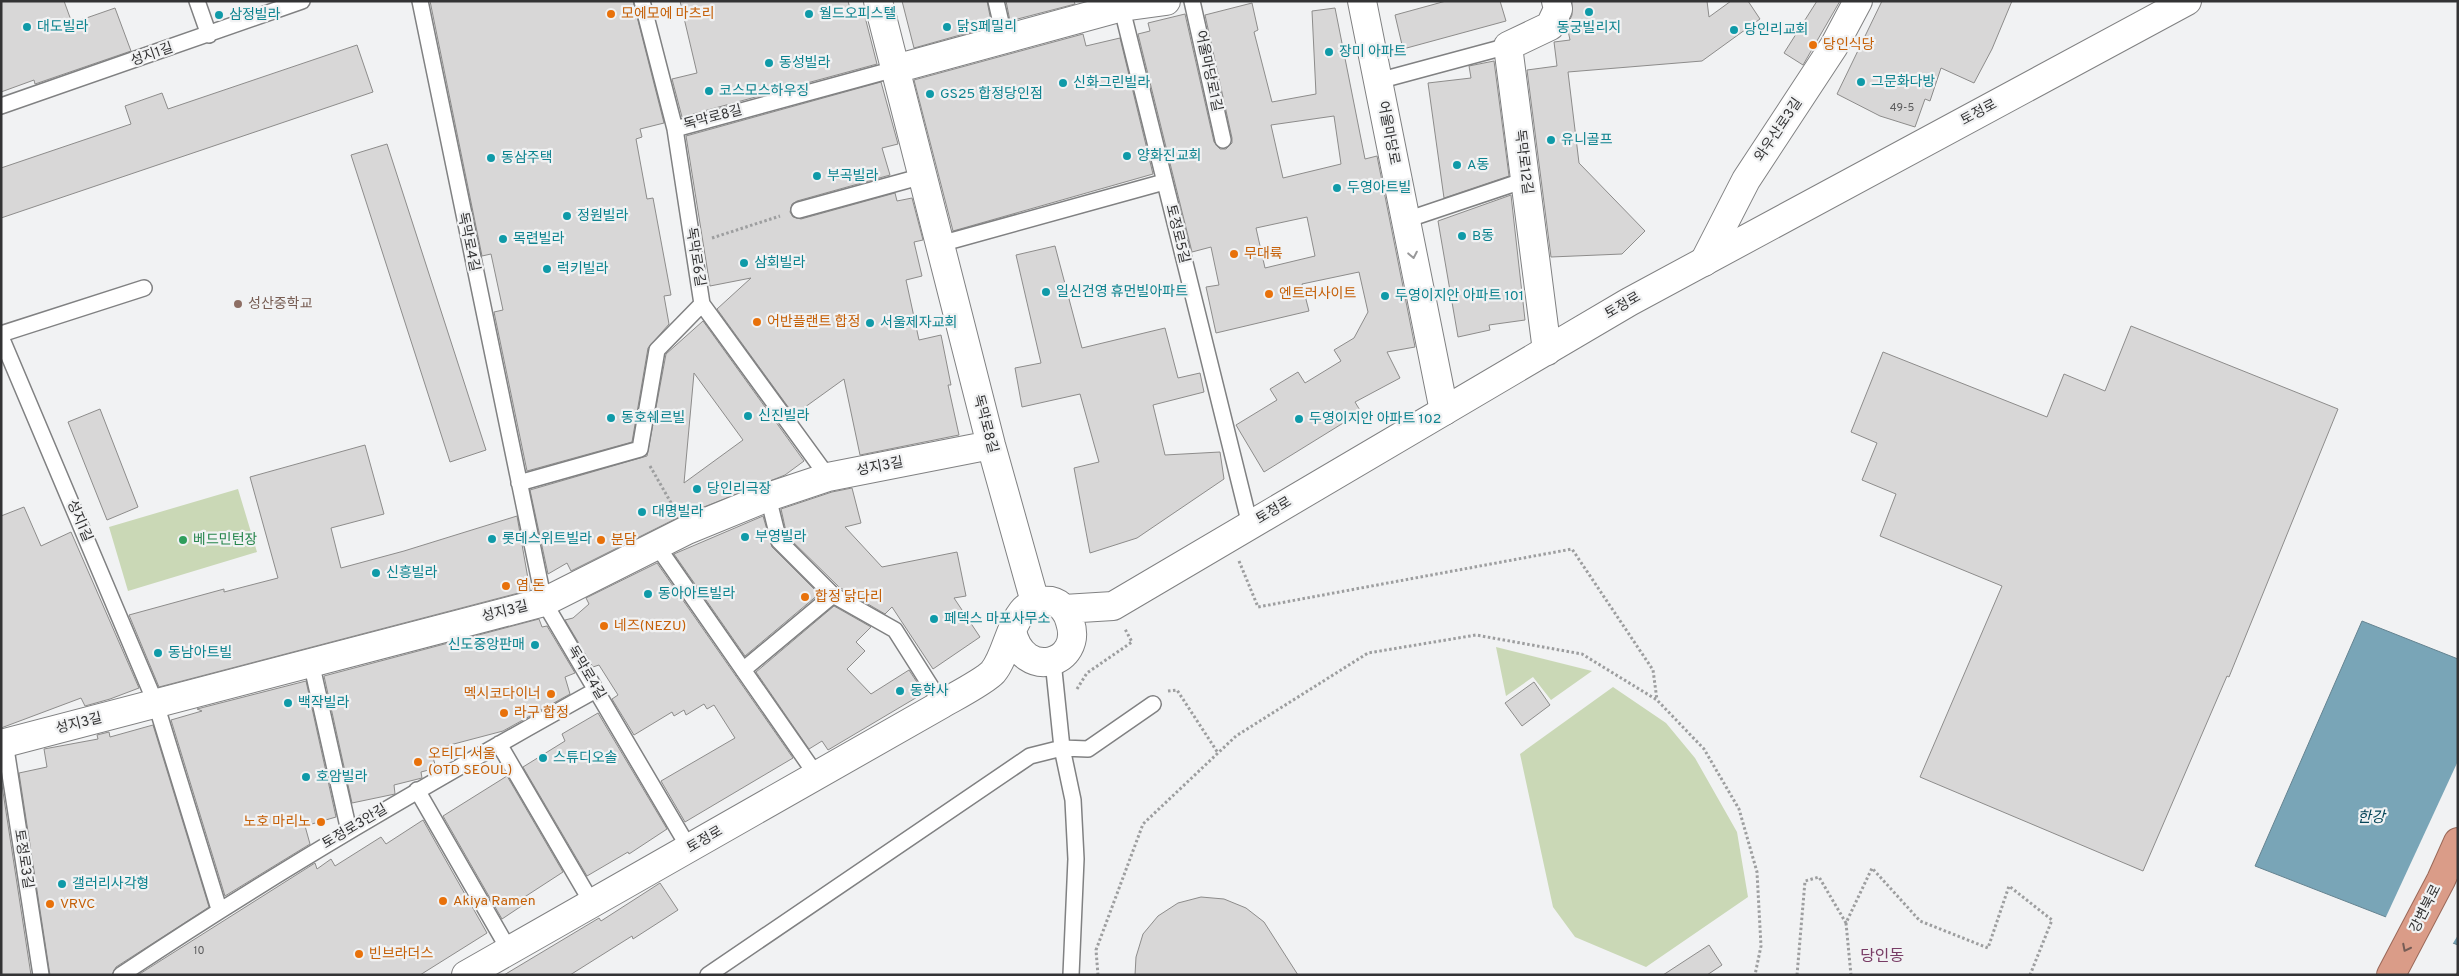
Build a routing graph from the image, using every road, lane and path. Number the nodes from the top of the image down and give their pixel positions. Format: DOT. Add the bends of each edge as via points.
graph roads {
  1 [pos="197,1"];
  2 [pos="302,1"];
  3 [pos="420,1"];
  4 [pos="642,1"];
  5 [pos="878,1"];
  6 [pos="996,1"];
  7 [pos="1166,1"];
  8 [pos="1192,1"];
  9 [pos="1362,1"];
  10 [pos="1556,1"];
  11 [pos="1858,1"];
  12 [pos="1121,4"];
  13 [pos="2170,5"];
  14 [pos="209,35"];
  15 [pos="1005,40"];
  16 [pos="1508,46"];
  17 [pos="895,68"];
  18 [pos="1378,81"];
  19 [pos="1,106"];
  20 [pos="675,129"];
  21 [pos="1223,140"];
  22 [pos="923,176"];
  23 [pos="1525,180"];
  24 [pos="1164,182"];
  25 [pos="799,210"];
  26 [pos="1406,220"];
  27 [pos="693,244"];
  28 [pos="940,244"];
  29 [pos="1704,262"];
  30 [pos="144,288"];
  31 [pos="702,304"];
  32 [pos="1,336"];
  33 [pos="1547,351"];
  34 [pos="1444,411"];
  35 [pos="991,445"];
  36 [pos="640,449"];
  37 [pos="828,477"];
  38 [pos="519,483"];
  39 [pos="768,497"];
  40 [pos="687,530"];
  41 [pos="1240,532"];
  42 [pos="656,546"];
  43 [pos="833,595"];
  44 [pos="544,602"];
  45 [pos="1035,602"];
  46 [pos="1113,606"];
  47 [pos="1064,609"];
  48 [pos="1012,631"];
  49 [pos="1053,655"];
  50 [pos="311,662"];
  51 [pos="743,670"];
  52 [pos="992,673"];
  53 [pos="596,690"];
  54 [pos="1162,692"];
  55 [pos="1074,694"];
  56 [pos="1657,700"];
  57 [pos="156,704"];
  58 [pos="942,704"];
  59 [pos="1153,704"];
  60 [pos="3,743"];
  61 [pos="499,744"];
  62 [pos="1062,748"];
  63 [pos="1218,753"];
  64 [pos="817,776"];
  65 [pos="417,790"];
  66 [pos="349,831"];
  67 [pos="2458,842"];
  68 [pos="689,848"];
  69 [pos="592,903"];
  70 [pos="219,909"];
  71 [pos="1846,923"];
  72 [pos="509,950"];
  73 [pos="41,975"];
  74 [pos="121,975"];
  75 [pos="466,975"];
  76 [pos="708,975"];
  77 [pos="1071,975"];
  78 [pos="1098,975"];
  79 [pos="1755,975"];
  80 [pos="1798,975"];
  81 [pos="1851,975"];
  82 [pos="2030,975"];
  83 [pos="2391,975"];
  1 -- 14 [label="lane"];
  2 -- 14 [label="lane, 성지1길"];
  3 -- 38 [label="lane, 독막로4길"];
  4 -- 20 [label="lane, 독막로6길"];
  5 -- 17 [label="street, 독막로8길"];
  6 -- 15 [label="lane"];
  7 -- 12 [label="street"];
  8 -- 21 [label="lane, 어울마당로1길"];
  9 -- 18 [label="street, 어울마당로"];
  10 -- 16 [label="street" via="1558,9 1550,26"];
  11 -- 29 [label="street, 와우산로3길" via="1834,46 1746,180"];
  12 -- 15 [label="street"];
  12 -- 24 [label="lane, 토정로5길"];
  13 -- 29 [label="street, 토정로"];
  14 -- 19 [label="lane, 성지1길"];
  15 -- 17 [label="street"];
  16 -- 18 [label="lane"];
  16 -- 23 [label="street, 독막로12길"];
  17 -- 20 [label="lane, 독막로8길"];
  17 -- 22 [label="street, 독막로8길"];
  18 -- 26 [label="street, 어울마당로"];
  20 -- 27 [label="lane, 독막로6길"];
  22 -- 25 [label="lane"];
  22 -- 28 [label="street, 독막로8길"];
  23 -- 26 [label="lane"];
  23 -- 33 [label="street, 독막로12길"];
  24 -- 28 [label="lane"];
  24 -- 41 [label="lane, 토정로5길"];
  25 -- 27 [label="path"];
  26 -- 34 [label="street, 어울마당로, one-way"];
  27 -- 31 [label="lane, 독막로6길"];
  28 -- 35 [label="street, 독막로8길"];
  29 -- 33 [label="street, 토정로"];
  30 -- 32 [label="lane"];
  31 -- 36 [label="lane" via="657,350"];
  31 -- 37 [label="lane, 독막로6길"];
  32 -- 57 [label="lane, 성지1길"];
  33 -- 34 [label="street, 토정로"];
  34 -- 41 [label="street, 토정로"];
  35 -- 37 [label="street, 성지3길"];
  35 -- 45 [label="street, 독막로8길"];
  36 -- 38 [label="lane"];
  36 -- 40 [label="path"];
  37 -- 39 [label="street, 성지3길"];
  38 -- 44 [label="lane, 독막로4길"];
  39 -- 40 [label="street, 성지3길"];
  39 -- 43 [label="lane" via="779,540"];
  40 -- 42 [label="street, 성지3길"];
  41 -- 46 [label="street, 토정로"];
  41 -- 56 [label="path" via="1258,607 1572,549 1653,670"];
  42 -- 44 [label="street, 성지3길"];
  42 -- 51 [label="lane"];
  43 -- 51 [label="lane"];
  43 -- 58 [label="lane" via="895,630"];
  44 -- 50 [label="street, 성지3길"];
  44 -- 53 [label="lane, 독막로4길"];
  45 -- 47 [label="street" via="1052,601"];
  45 -- 48 [label="street" via="1020,613"];
  46 -- 47 [label="street, 토정로"];
  46 -- 49 [label="street"];
  46 -- 55 [label="path" via="1132,642 1086,673"];
  47 -- 49 [label="street" via="1072,628"];
  48 -- 49 [label="street" via="1015,644 1023,655"];
  48 -- 52 [label="street, 토정로"];
  49 -- 52 [label="street"];
  49 -- 62 [label="lane"];
  50 -- 57 [label="street, 성지3길"];
  50 -- 66 [label="lane"];
  51 -- 64 [label="lane"];
  52 -- 58 [label="street, 토정로"];
  53 -- 61 [label="lane, 토정로3안길"];
  53 -- 68 [label="lane, 독막로4길"];
  54 -- 63 [label="path" via="1178,690"];
  56 -- 63 [label="path" via="1582,654 1476,635 1368,654 1236,736"];
  56 -- 79 [label="path" via="1704,749 1739,808 1757,872 1761,946"];
  57 -- 60 [label="street, 성지3길"];
  57 -- 70 [label="lane"];
  58 -- 64 [label="street, 토정로"];
  59 -- 62 [label="lane" via="1088,749"];
  60 -- 73 [label="lane, 토정로3길"];
  61 -- 65 [label="lane, 토정로3안길"];
  61 -- 69 [label="lane"];
  62 -- 76 [label="lane" via="1030,756"];
  62 -- 77 [label="lane" via="1073,800 1075,849"];
  63 -- 78 [label="path" via="1143,824 1096,950"];
  64 -- 68 [label="street, 토정로"];
  65 -- 66 [label="lane, 토정로3안길"];
  65 -- 72 [label="lane"];
  66 -- 70 [label="lane, 토정로3안길"];
  67 -- 83 [label="highway, 강변북로, one-way"];
  68 -- 69 [label="street, 토정로"];
  69 -- 72 [label="street, 토정로"];
  70 -- 74 [label="lane, 토정로3안길"];
  71 -- 80 [label="path" via="1819,877 1805,881"];
  71 -- 81 [label="path"];
  71 -- 82 [label="path" via="1872,868 1920,921 1988,948 2009,886 2052,920"];
  72 -- 75 [label="street, 토정로"];
}
